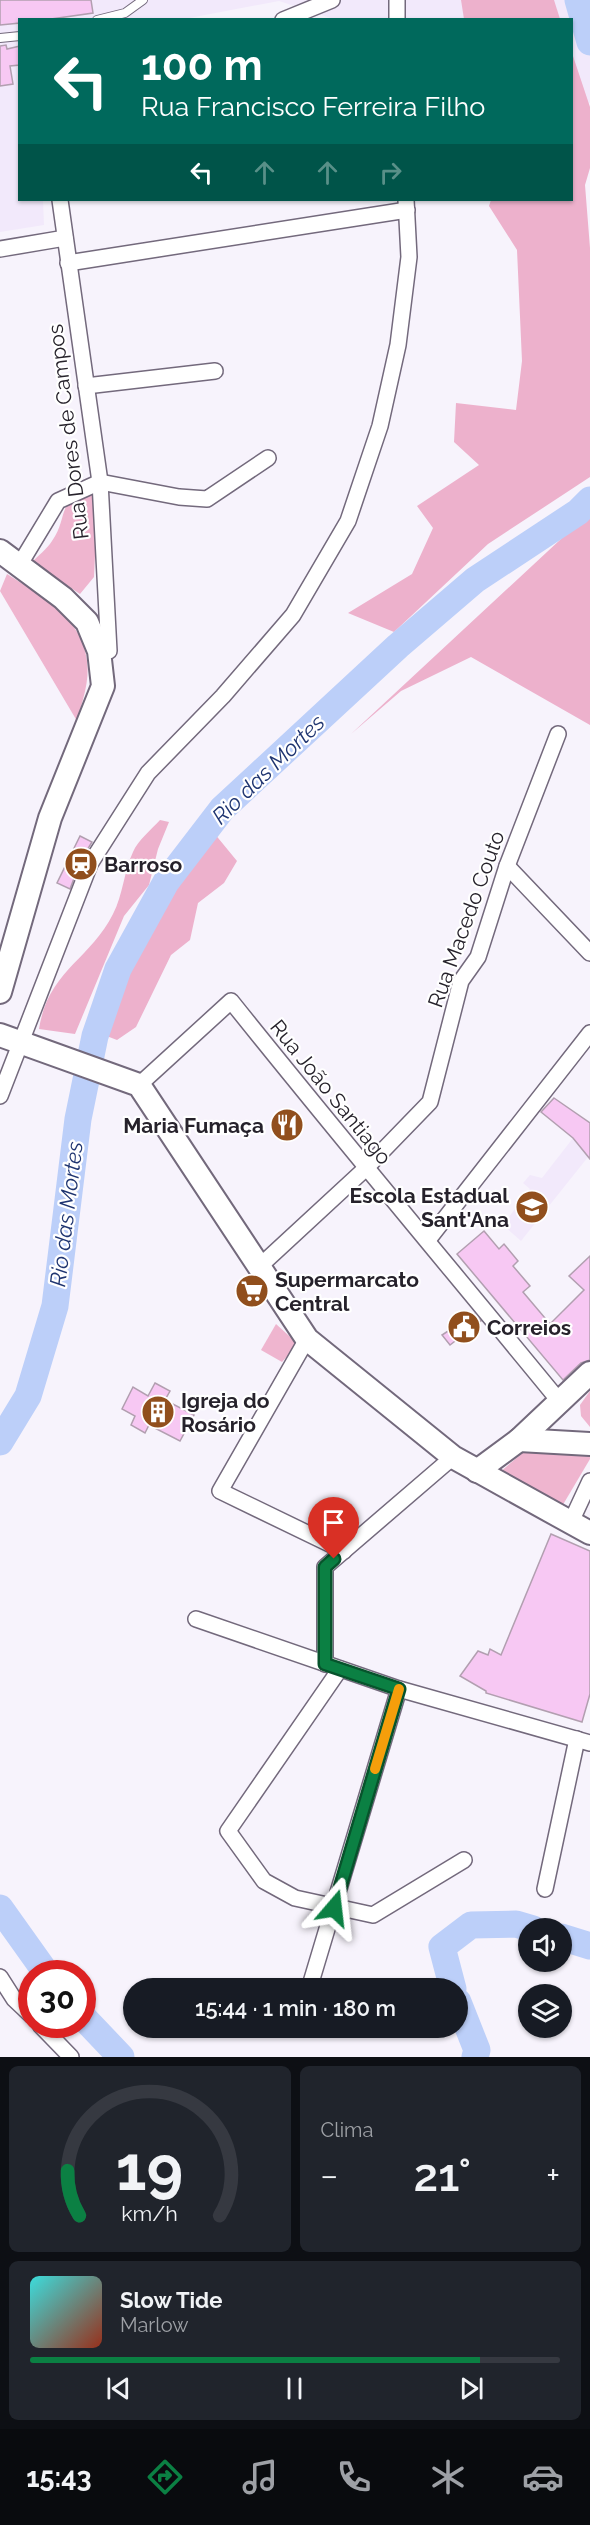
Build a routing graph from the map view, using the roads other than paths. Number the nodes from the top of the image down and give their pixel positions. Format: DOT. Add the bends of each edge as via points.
graph roads {
  1 [pos="143,0"];
  2 [pos="332,0"];
  3 [pos="397,0"];
  4 [pos="105,18"];
  5 [pos="288,18"];
  6 [pos="397,18"];
  7 [pos="18,36"];
  8 [pos="0,38"];
  9 [pos="60,201"];
  10 [pos="407,205"];
  11 [pos="65,238"];
  12 [pos="0,249"];
  13 [pos="68,263"];
  14 [pos="215,371"];
  15 [pos="86,386"];
  16 [pos="268,458"];
  17 [pos="100,482"];
  18 [pos="0,551"];
  19 [pos="20,564"];
  20 [pos="99,651"];
  21 [pos="558,734"];
  22 [pos="507,866"];
  23 [pos="590,953"];
  24 [pos="0,992"];
  25 [pos="590,1033"];
  26 [pos="11,1038"];
  27 [pos="138,1085"];
  28 [pos="0,1096"];
  29 [pos="365,1169"];
  30 [pos="428,1240"];
  31 [pos="260,1266"];
  32 [pos="307,1339"];
  33 [pos="590,1373"];
  34 [pos="560,1402"];
  35 [pos="519,1440"];
  36 [pos="590,1444"];
  37 [pos="453,1458"];
  38 [pos="477,1471"];
  39 [pos="590,1481"];
  40 [pos="580,1529"];
  41 [pos="344,1551"];
  42 [pos="196,1619"];
  43 [pos="332,1666"];
  44 [pos="399,1689"];
  45 [pos="583,1741"];
  46 [pos="464,1860"];
  47 [pos="545,1889"];
  48 [pos="334,1908"];
  49 [pos="0,1977"];
  50 [pos="312,1978"];
  51 [pos="18,2003"];
  52 [pos="53,2038"];
  53 [pos="71,2057"];
  1 -- 4 [label="lane" via="125,13"];
  2 -- 5 [label="street"];
  3 -- 6 [label="street"];
  7 -- 8 [label="lane"];
  9 -- 11 [label="street, Rua Dores de Campos"];
  10 -- 13 [label="street"];
  10 -- 26 [label="street" via="409,257 398,345 380,426 348,521 293,615 223,696 148,773 90,864"];
  11 -- 12 [label="street"];
  11 -- 13 [label="street, Rua Dores de Campos"];
  13 -- 15 [label="street, Rua Dores de Campos"];
  14 -- 15 [label="street"];
  15 -- 17 [label="street, Rua Dores de Campos"];
  16 -- 17 [label="street" via="207,499"];
  17 -- 19 [label="street" via="58,501"];
  17 -- 20 [label="street, Rua Dores de Campos" via="109,651"];
  18 -- 19 [label="street"];
  19 -- 20 [label="street" via="87,622"];
  20 -- 24 [label="street" via="103,686 50,818"];
  21 -- 22 [label="street, Rua Macedo Couto"];
  22 -- 23 [label="street"];
  22 -- 29 [label="street, Rua Macedo Couto" via="478,957 461,981 430,1102"];
  25 -- 30 [label="street"];
  26 -- 27 [label="street"];
  26 -- 28 [label="street"];
  27 -- 29 [label="street, Rua João Santiago" via="231,1001"];
  27 -- 31 [label="street"];
  29 -- 30 [label="street, Rua João Santiago"];
  29 -- 31 [label="street, Rua Macedo Couto"];
  30 -- 34 [label="street, Rua João Santiago"];
  31 -- 32 [label="street"];
  32 -- 37 [label="street"];
  32 -- 41 [label="street" via="220,1491"];
  33 -- 34 [label="street"];
  34 -- 35 [label="street"];
  35 -- 36 [label="street"];
  35 -- 38 [label="street"];
  37 -- 38 [label="street"];
  37 -- 41 [label="street"];
  38 -- 40 [label="street"];
  39 -- 40 [label="street"];
  41 -- 43 [label="street" via="325,1567"];
  42 -- 43 [label="street"];
  43 -- 44 [label="street"];
  43 -- 48 [label="street" via="228,1831 264,1881 295,1898"];
  44 -- 45 [label="street"];
  44 -- 48 [label="street"];
  45 -- 47 [label="street"];
  46 -- 48 [label="street" via="373,1915"];
  48 -- 50 [label="street"];
  49 -- 51 [label="street"];
  52 -- 53 [label="street"];
}
